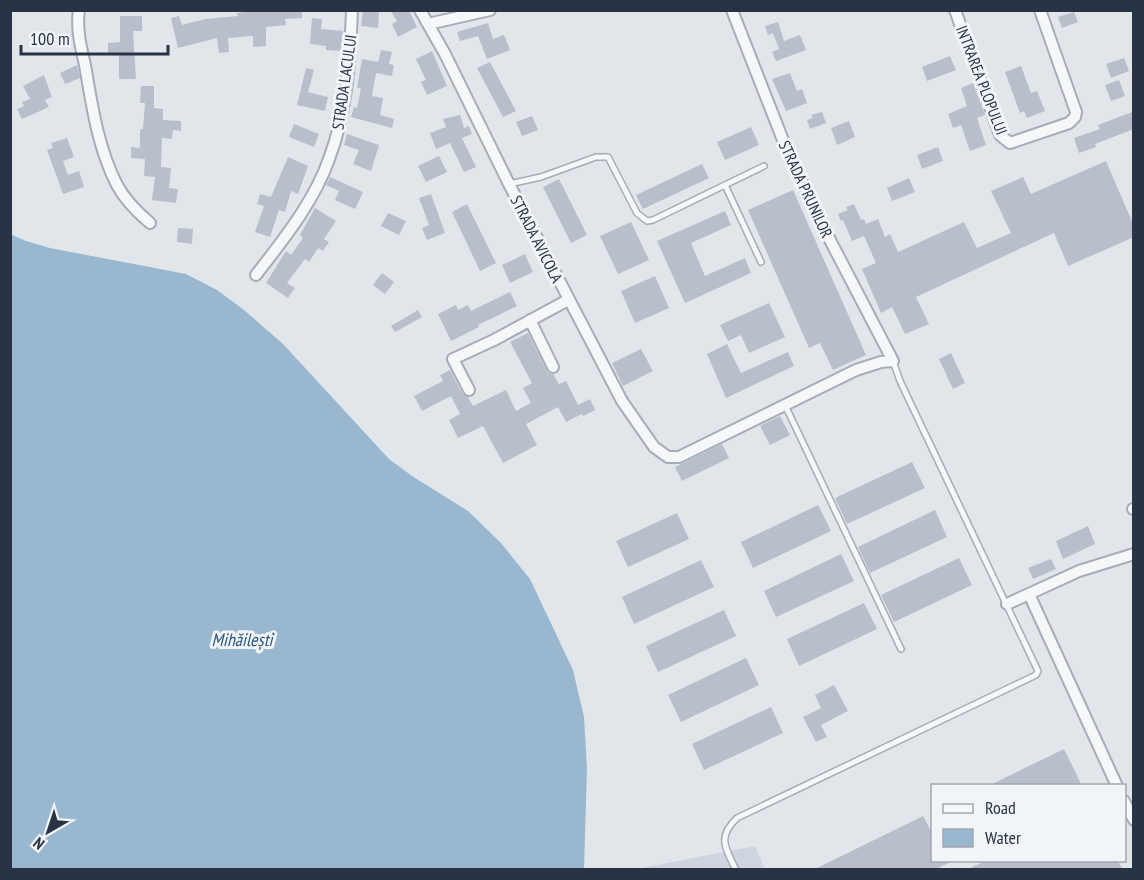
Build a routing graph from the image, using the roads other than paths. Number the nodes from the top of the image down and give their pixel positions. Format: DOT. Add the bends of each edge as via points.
graph roads {
  1 [pos="79,10"];
  2 [pos="352,10"];
  3 [pos="420,10"];
  4 [pos="490,10"];
  5 [pos="732,10"];
  6 [pos="955,10"];
  7 [pos="1040,10"];
  8 [pos="428,24"];
  9 [pos="765,166"];
  10 [pos="509,184"];
  11 [pos="725,185"];
  12 [pos="150,223"];
  13 [pos="761,262"];
  14 [pos="256,275"];
  15 [pos="568,300"];
  16 [pos="530,320"];
  17 [pos="892,361"];
  18 [pos="553,367"];
  19 [pos="469,390"];
  20 [pos="785,405"];
  21 [pos="1134,554"];
  22 [pos="1029,594"];
  23 [pos="1007,604"];
  24 [pos="901,649"];
  25 [pos="1116,784"];
  26 [pos="1126,803"];
  27 [pos="1134,820"];
  28 [pos="736,870"];
  1 -- 12 [label="street" via="94,118 107,162 122,194"];
  2 -- 14 [label="street, STRADA LACULUI" via="345,94 329,162 304,208"];
  3 -- 8 [label="street, STRADA AVICOLA"];
  4 -- 8 [label="street"];
  5 -- 17 [label="street, STRADA PRUNILOR" via="788,153"];
  6 -- 7 [label="street, INTRAREA PLOPULUI" via="1000,135 1015,143 1069,123 1076,112"];
  8 -- 10 [label="street, STRADA AVICOLA"];
  9 -- 11 [label="lane"];
  10 -- 11 [label="lane" via="596,157 608,157 637,213 647,220"];
  10 -- 15 [label="street, STRADA AVICOLA"];
  11 -- 13 [label="lane"];
  15 -- 16 [label="street"];
  15 -- 20 [label="street, STRADA AVICOLA" via="629,411 654,447 668,457 679,457"];
  16 -- 18 [label="street"];
  16 -- 19 [label="street" via="453,359"];
  17 -- 20 [label="street" via="856,370"];
  17 -- 23 [label="lane"];
  20 -- 24 [label="lane"];
  21 -- 22 [label="street" via="1079,571"];
  22 -- 23 [label="street"];
  22 -- 25 [label="street"];
  23 -- 28 [label="lane" via="1038,671 1036,675 738,818 727,828 724,838"];
  26 -- 27 [label="street"];
}
